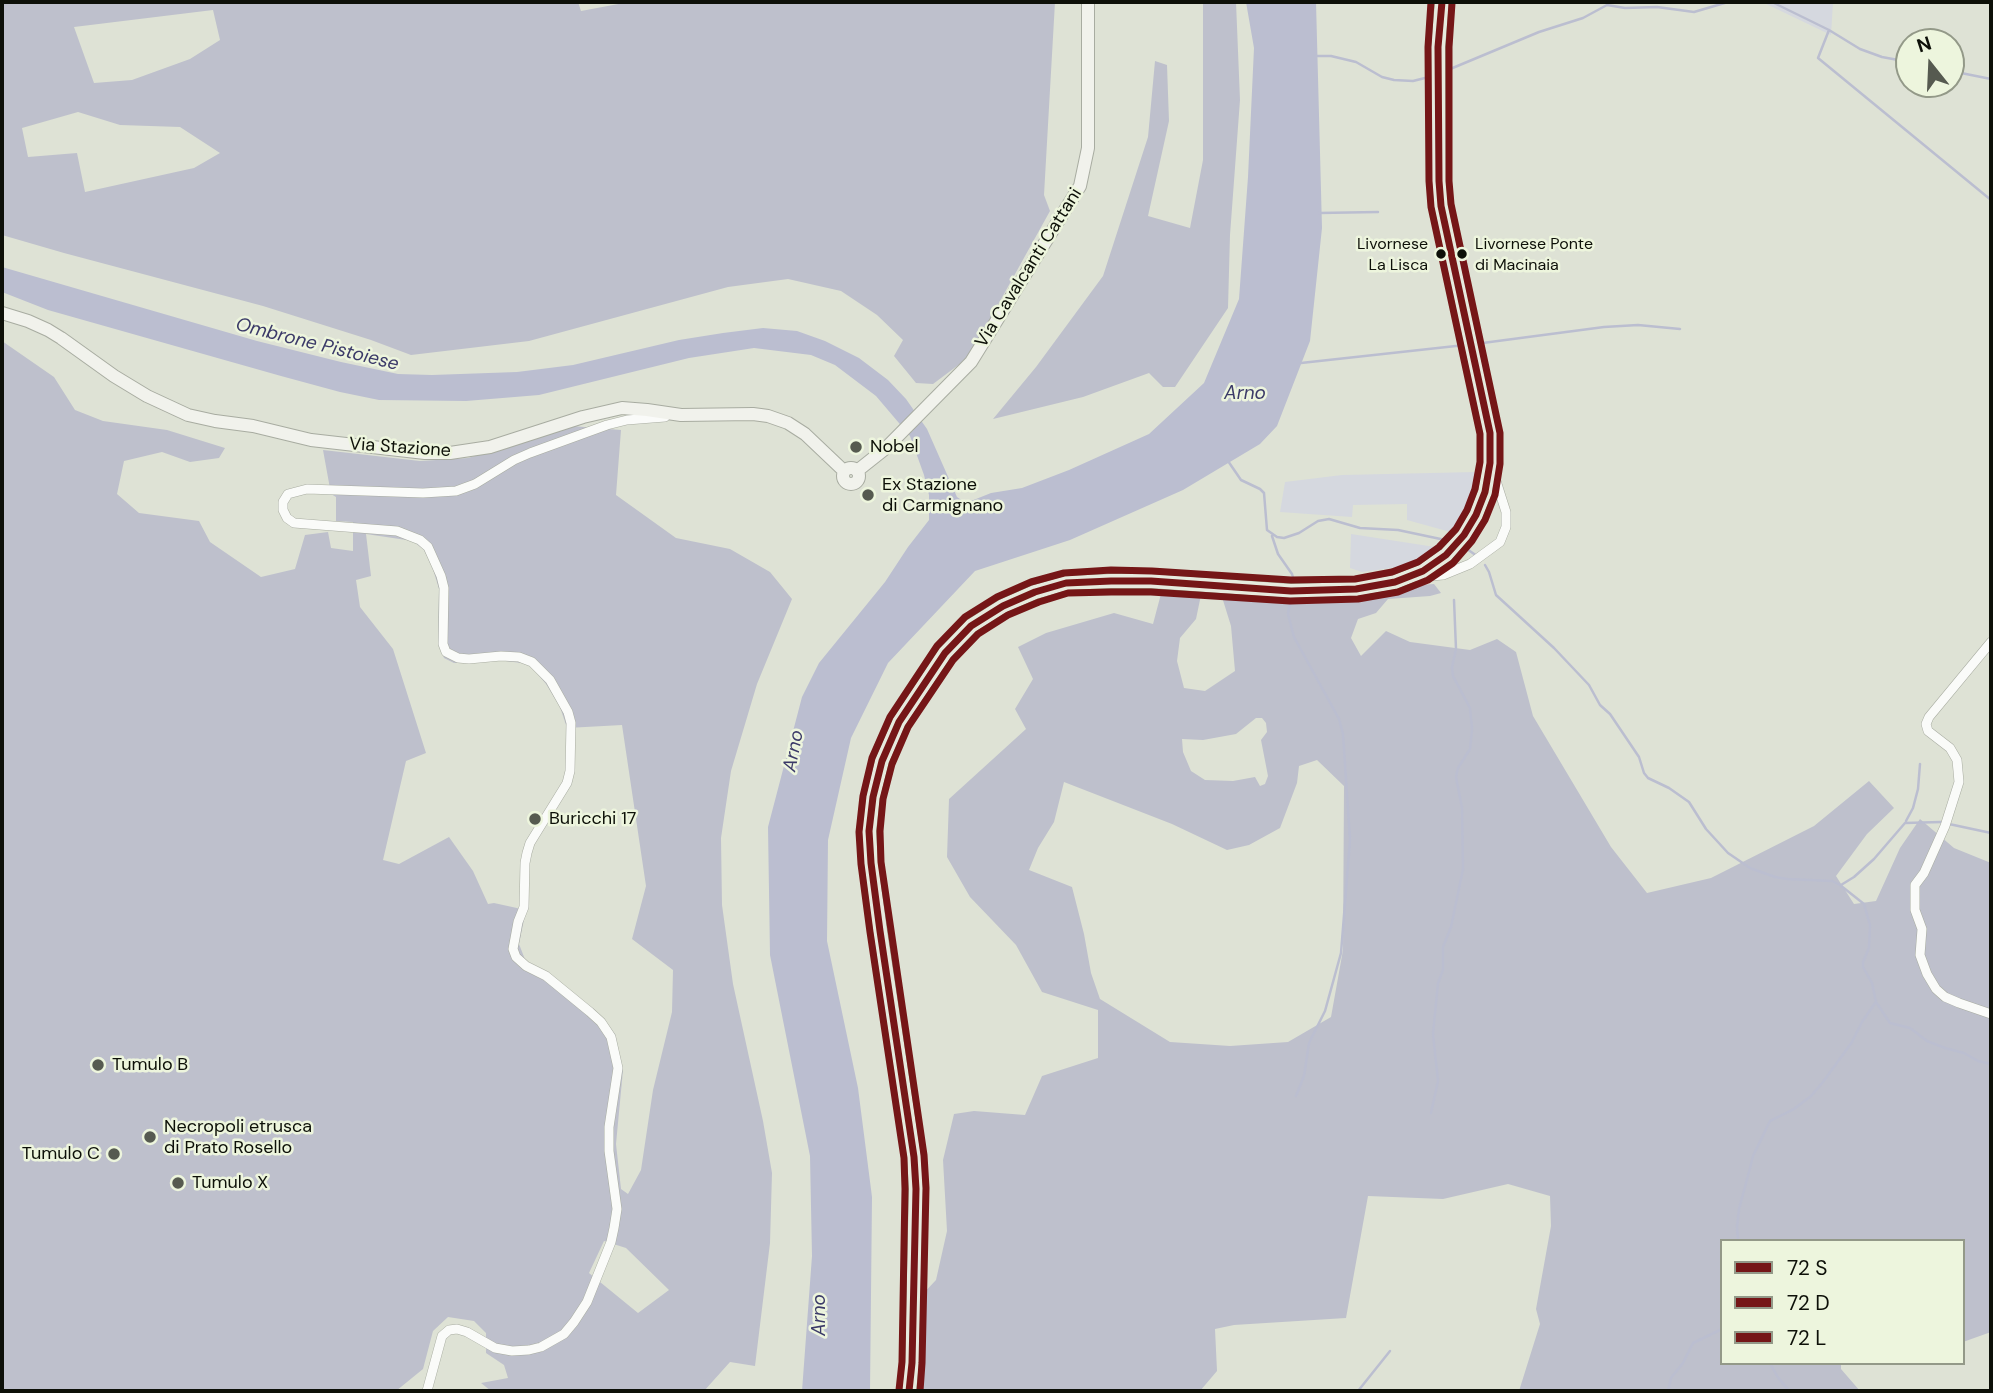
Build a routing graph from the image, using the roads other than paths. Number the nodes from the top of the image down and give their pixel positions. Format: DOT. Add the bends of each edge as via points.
graph roads {
  1 [pos="1088,2"];
  2 [pos="1442,2"];
  3 [pos="2,313"];
  4 [pos="681,415"];
  5 [pos="909,424"];
  6 [pos="1490,463"];
  7 [pos="1406,577"];
  8 [pos="1991,642"];
  9 [pos="1991,1014"];
  10 [pos="427,1391"];
  11 [pos="909,1391"];
  1 -- 5 [label="street, Via Cavalcanti Cattani" via="1088,148 1080,186 971,362"];
  2 -- 6 [label="main road" via="1438,47 1441,206 1490,433"];
  3 -- 4 [label="street, Via Stazione" via="48,330 114,376 188,415 311,440 450,453 490,447 622,408"];
  4 -- 5 [label="street, Via Stazione" via="752,414 778,419 806,434 851,471 886,448"];
  4 -- 10 [label="street" via="607,425 530,453 456,491 307,489 288,494 283,502 283,510 294,523 397,531 420,540 428,547 444,588 446,652 458,658 501,656 532,662 550,680 571,723 567,783 530,843 524,907 513,949 526,966 546,976 590,1012 611,1037 618,1068 609,1127 617,1209 611,1242 587,1302 564,1334 541,1347 512,1351 495,1348 467,1332 449,1330 442,1336"];
  6 -- 7 [label="main road" via="1485,492 1464,535 1446,555"];
  6 -- 7 [label="street" via="1506,512 1500,542 1471,564 1443,575"];
  7 -- 11 [label="main road" via="1326,591 1151,581 1066,583 1003,606 971,626 945,653 900,722 882,761 869,831 914,1168"];
  8 -- 9 [label="street" via="1926,724 1957,760 1959,782 1945,826 1916,885 1915,910 1922,929 1920,954 1936,989 1945,997"];
}
